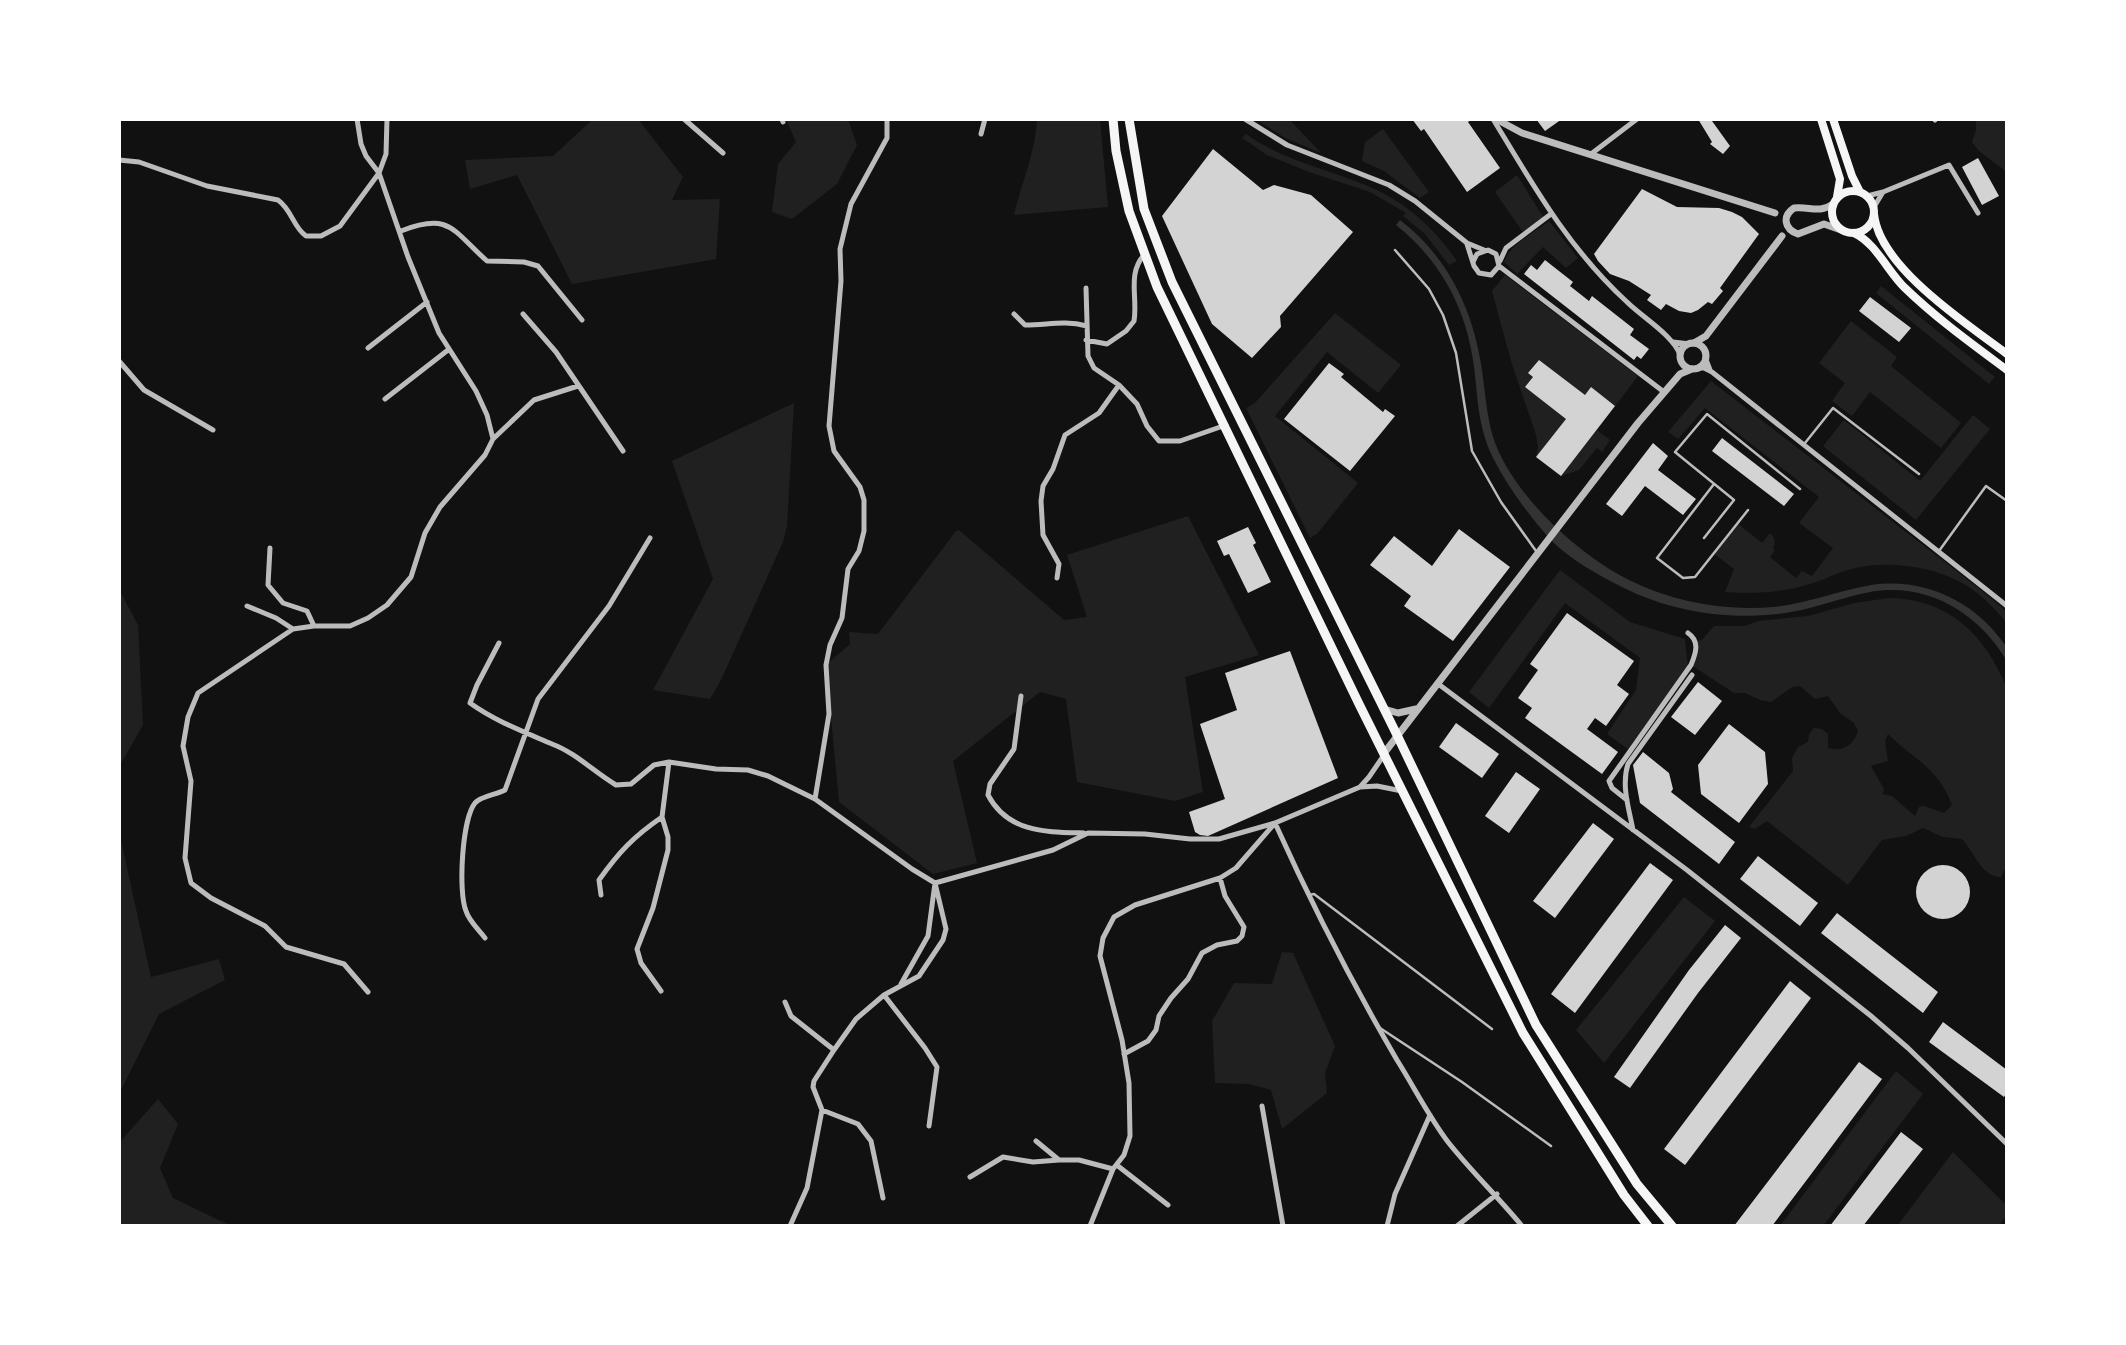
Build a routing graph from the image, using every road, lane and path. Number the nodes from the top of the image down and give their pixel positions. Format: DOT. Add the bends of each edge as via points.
graph roads {
  1 [pos="357,119"];
  2 [pos="387,119"];
  3 [pos="684,119"];
  4 [pos="887,119"];
  5 [pos="985,119"];
  6 [pos="1113,119"];
  7 [pos="1129,119"];
  8 [pos="1245,119"];
  9 [pos="1494,119"];
  10 [pos="1637,119"];
  11 [pos="1821,119"];
  12 [pos="1833,119"];
  13 [pos="981,134"];
  14 [pos="723,153"];
  15 [pos="1591,154"];
  16 [pos="119,160"];
  17 [pos="379,173"];
  18 [pos="1883,192"];
  19 [pos="1864,194"];
  20 [pos="1835,201"];
  21 [pos="1790,210"];
  22 [pos="1874,211"];
  23 [pos="1775,213"];
  24 [pos="1978,213"];
  25 [pos="1551,214"];
  26 [pos="1786,222"];
  27 [pos="1841,230"];
  28 [pos="401,231"];
  29 [pos="1794,233"];
  30 [pos="1854,233"];
  31 [pos="1782,236"];
  32 [pos="1467,243"];
  33 [pos="1506,248"];
  34 [pos="1395,250"];
  35 [pos="1486,250"];
  36 [pos="1144,255"];
  37 [pos="1473,262"];
  38 [pos="1499,263"];
  39 [pos="1086,288"];
  40 [pos="427,302"];
  41 [pos="523,314"];
  42 [pos="1014,314"];
  43 [pos="1953,314"];
  44 [pos="582,320"];
  45 [pos="1946,324"];
  46 [pos="1087,326"];
  47 [pos="1706,337"];
  48 [pos="1086,340"];
  49 [pos="1673,342"];
  50 [pos="1692,344"];
  51 [pos="368,348"];
  52 [pos="449,350"];
  53 [pos="2007,354"];
  54 [pos="1705,355"];
  55 [pos="1681,357"];
  56 [pos="119,361"];
  57 [pos="1694,368"];
  58 [pos="2007,370"];
  59 [pos="1712,372"];
  60 [pos="1680,374"];
  61 [pos="1119,385"];
  62 [pos="578,386"];
  63 [pos="1664,392"];
  64 [pos="385,398"];
  65 [pos="1226,425"];
  66 [pos="212,430"];
  67 [pos="493,439"];
  68 [pos="1803,446"];
  69 [pos="623,451"];
  70 [pos="1919,474"];
  71 [pos="1714,484"];
  72 [pos="1800,489"];
  73 [pos="2007,501"];
  74 [pos="1748,510"];
  75 [pos="650,537"];
  76 [pos="1704,538"];
  77 [pos="270,548"];
  78 [pos="1539,550"];
  79 [pos="1939,551"];
  80 [pos="1057,578"];
  81 [pos="247,606"];
  82 [pos="2007,606"];
  83 [pos="314,626"];
  84 [pos="293,629"];
  85 [pos="1688,633"];
  86 [pos="499,643"];
  87 [pos="1692,675"];
  88 [pos="1437,683"];
  89 [pos="1021,696"];
  90 [pos="1384,709"];
  91 [pos="1417,709"];
  92 [pos="527,732"];
  93 [pos="1397,735"];
  94 [pos="1385,752"];
  95 [pos="669,762"];
  96 [pos="1360,787"];
  97 [pos="1405,792"];
  98 [pos="815,799"];
  99 [pos="1627,800"];
  100 [pos="662,817"];
  101 [pos="1276,823"];
  102 [pos="1633,830"];
  103 [pos="1088,833"];
  104 [pos="1220,878"];
  105 [pos="934,883"];
  106 [pos="601,895"];
  107 [pos="1308,895"];
  108 [pos="485,938"];
  109 [pos="901,984"];
  110 [pos="661,991"];
  111 [pos="368,992"];
  112 [pos="884,995"];
  113 [pos="785,1002"];
  114 [pos="1377,1026"];
  115 [pos="1492,1029"];
  116 [pos="834,1049"];
  117 [pos="1124,1055"];
  118 [pos="1262,1106"];
  119 [pos="822,1111"];
  120 [pos="1430,1115"];
  121 [pos="929,1126"];
  122 [pos="1036,1141"];
  123 [pos="2007,1144"];
  124 [pos="1551,1146"];
  125 [pos="1059,1160"];
  126 [pos="1116,1168"];
  127 [pos="970,1177"];
  128 [pos="1497,1194"];
  129 [pos="883,1198"];
  130 [pos="1168,1205"];
  131 [pos="790,1226"];
  132 [pos="1090,1226"];
  133 [pos="1283,1226"];
  134 [pos="1387,1226"];
  135 [pos="1457,1226"];
  136 [pos="1522,1226"];
  137 [pos="1648,1226"];
  138 [pos="1672,1226"];
  1 -- 17 [label="street" via="366,156"];
  2 -- 17 [label="street" via="386,154"];
  3 -- 14 [label="street"];
  4 -- 98 [label="street" via="887,138 851,204 840,249 829,426 834,450 860,487 864,531 848,569 842,618 826,665 829,714"];
  5 -- 13 [label="street"];
  6 -- 36 [label="main road" via="1129,211"];
  7 -- 90 [label="main road" via="1144,209 1172,282"];
  8 -- 32 [label="street" via="1287,145 1389,185"];
  9 -- 15 [label="street" via="1522,133"];
  9 -- 25 [label="street"];
  10 -- 15 [label="street"];
  11 -- 20 [label="main road" via="1840,179"];
  12 -- 19 [label="main road" via="1852,176"];
  15 -- 23 [label="street"];
  16 -- 17 [label="street" via="139,162 207,186 278,200 306,236 321,236 340,226"];
  17 -- 28 [label="street"];
  18 -- 19 [label="street"];
  18 -- 22 [label="street"];
  18 -- 24 [label="street" via="1949,165"];
  19 -- 20 [label="main road" via="1848,191"];
  19 -- 22 [label="main road"];
  20 -- 21 [label="street" via="1822,210"];
  20 -- 27 [label="main road" via="1832,218"];
  21 -- 23 [label="street"];
  21 -- 26 [label="street"];
  22 -- 30 [label="main road" via="1865,229"];
  22 -- 43 [label="main road" via="1879,233 1903,269"];
  23 -- 26 [label="street"];
  25 -- 33 [label="street"];
  25 -- 49 [label="street" via="1612,289"];
  26 -- 29 [label="street"];
  26 -- 31 [label="street"];
  27 -- 29 [label="street" via="1824,224"];
  27 -- 30 [label="main road"];
  28 -- 40 [label="street"];
  28 -- 44 [label="street" via="423,222 440,222 487,261 538,266"];
  29 -- 31 [label="street"];
  30 -- 45 [label="main road" via="1869,244 1904,288"];
  31 -- 47 [label="street"];
  32 -- 35 [label="street"];
  32 -- 37 [label="street"];
  33 -- 35 [label="street"];
  33 -- 38 [label="street"];
  34 -- 78 [label="lane" via="1429,289 1443,315 1456,353 1472,451 1501,502"];
  35 -- 37 [label="street" via="1476,254"];
  35 -- 38 [label="street" via="1496,254"];
  36 -- 48 [label="street" via="1133,281 1134,321 1107,344"];
  36 -- 65 [label="main road"];
  37 -- 38 [label="street" via="1483,275 1495,273"];
  38 -- 63 [label="street"];
  39 -- 46 [label="street"];
  40 -- 51 [label="street"];
  40 -- 52 [label="street"];
  41 -- 62 [label="street"];
  42 -- 46 [label="street" via="1025,326 1053,321"];
  43 -- 45 [label="main road"];
  43 -- 53 [label="main road"];
  45 -- 58 [label="main road"];
  46 -- 48 [label="street"];
  47 -- 50 [label="street"];
  47 -- 54 [label="street"];
  48 -- 61 [label="street" via="1094,368"];
  49 -- 50 [label="street"];
  49 -- 55 [label="street"];
  50 -- 54 [label="street" via="1701,346"];
  50 -- 55 [label="street" via="1683,348"];
  52 -- 64 [label="street"];
  52 -- 67 [label="street" via="477,391"];
  54 -- 57 [label="street" via="1703,364"];
  54 -- 59 [label="street"];
  55 -- 57 [label="street" via="1685,366"];
  55 -- 60 [label="street"];
  56 -- 66 [label="street" via="144,390"];
  57 -- 59 [label="street"];
  57 -- 60 [label="street"];
  59 -- 68 [label="street"];
  60 -- 63 [label="street"];
  61 -- 65 [label="street" via="1137,404 1158,441 1180,441"];
  61 -- 80 [label="street" via="1099,413 1065,435 1043,486 1043,535 1059,564"];
  62 -- 67 [label="street" via="534,400"];
  62 -- 69 [label="street"];
  63 -- 78 [label="street"];
  65 -- 94 [label="main road"];
  67 -- 83 [label="street" via="485,455 440,507 425,533 411,577 387,605 350,626"];
  68 -- 70 [label="lane" via="1833,408"];
  68 -- 79 [label="street"];
  71 -- 72 [label="lane" via="1675,452 1707,414"];
  71 -- 74 [label="lane" via="1657,558 1683,578 1695,577"];
  71 -- 76 [label="lane" via="1734,500"];
  73 -- 79 [label="lane" via="1986,486"];
  75 -- 92 [label="street" via="610,607 538,699"];
  77 -- 83 [label="street" via="268,586 283,603 307,611"];
  78 -- 88 [label="street"];
  79 -- 82 [label="street"];
  81 -- 84 [label="street"];
  83 -- 84 [label="street"];
  84 -- 111 [label="street" via="198,693 183,746 191,781 185,858 191,883 211,898 265,926 286,947 344,964"];
  85 -- 99 [label="street" via="1696,644 1690,665 1609,781"];
  86 -- 92 [label="street" via="470,703 490,718"];
  87 -- 99 [label="street" via="1628,764"];
  88 -- 91 [label="street"];
  88 -- 102 [label="street"];
  89 -- 103 [label="street" via="1014,749 990,784 993,806 1040,832"];
  90 -- 91 [label="street" via="1398,713"];
  90 -- 93 [label="main road"];
  91 -- 93 [label="street"];
  92 -- 95 [label="street" via="616,785 631,784 654,765"];
  92 -- 108 [label="street" via="505,790 477,800 464,836 460,886 466,912"];
  93 -- 94 [label="street"];
  93 -- 138 [label="main road" via="1536,1026 1637,1184"];
  94 -- 96 [label="street"];
  94 -- 97 [label="main road"];
  95 -- 98 [label="street" via="748,770"];
  95 -- 100 [label="street"];
  96 -- 97 [label="street"];
  96 -- 101 [label="street"];
  97 -- 137 [label="main road" via="1523,1033"];
  98 -- 105 [label="street"];
  99 -- 102 [label="street"];
  100 -- 106 [label="street" via="618,854 599,880"];
  100 -- 110 [label="street" via="667,850 637,949 640,963"];
  101 -- 103 [label="street" via="1219,839"];
  101 -- 104 [label="street" via="1237,868"];
  101 -- 107 [label="street"];
  102 -- 123 [label="street" via="1900,1041"];
  103 -- 105 [label="street" via="1053,850"];
  104 -- 117 [label="street" via="1244,927 1242,936 1202,953 1159,1016 1148,1041"];
  104 -- 117 [label="street" via="1135,905 1114,917 1100,956"];
  105 -- 109 [label="street" via="928,936"];
  105 -- 109 [label="street" via="946,929 943,940 919,976"];
  107 -- 114 [label="street"];
  107 -- 115 [label="lane" via="1314,894"];
  109 -- 112 [label="street"];
  112 -- 116 [label="street" via="867,1007"];
  112 -- 121 [label="street" via="937,1067"];
  113 -- 116 [label="street" via="791,1016"];
  114 -- 120 [label="street"];
  114 -- 124 [label="lane"];
  116 -- 119 [label="street" via="814,1081"];
  117 -- 126 [label="street" via="1130,1136"];
  118 -- 133 [label="street"];
  119 -- 129 [label="street" via="858,1124 872,1141"];
  119 -- 131 [label="street" via="807,1188"];
  120 -- 128 [label="street"];
  120 -- 134 [label="street" via="1395,1194"];
  122 -- 125 [label="street"];
  125 -- 126 [label="street"];
  125 -- 127 [label="street" via="1003,1157"];
  126 -- 130 [label="street"];
  126 -- 132 [label="street"];
  128 -- 135 [label="street"];
  128 -- 136 [label="street"];
}
